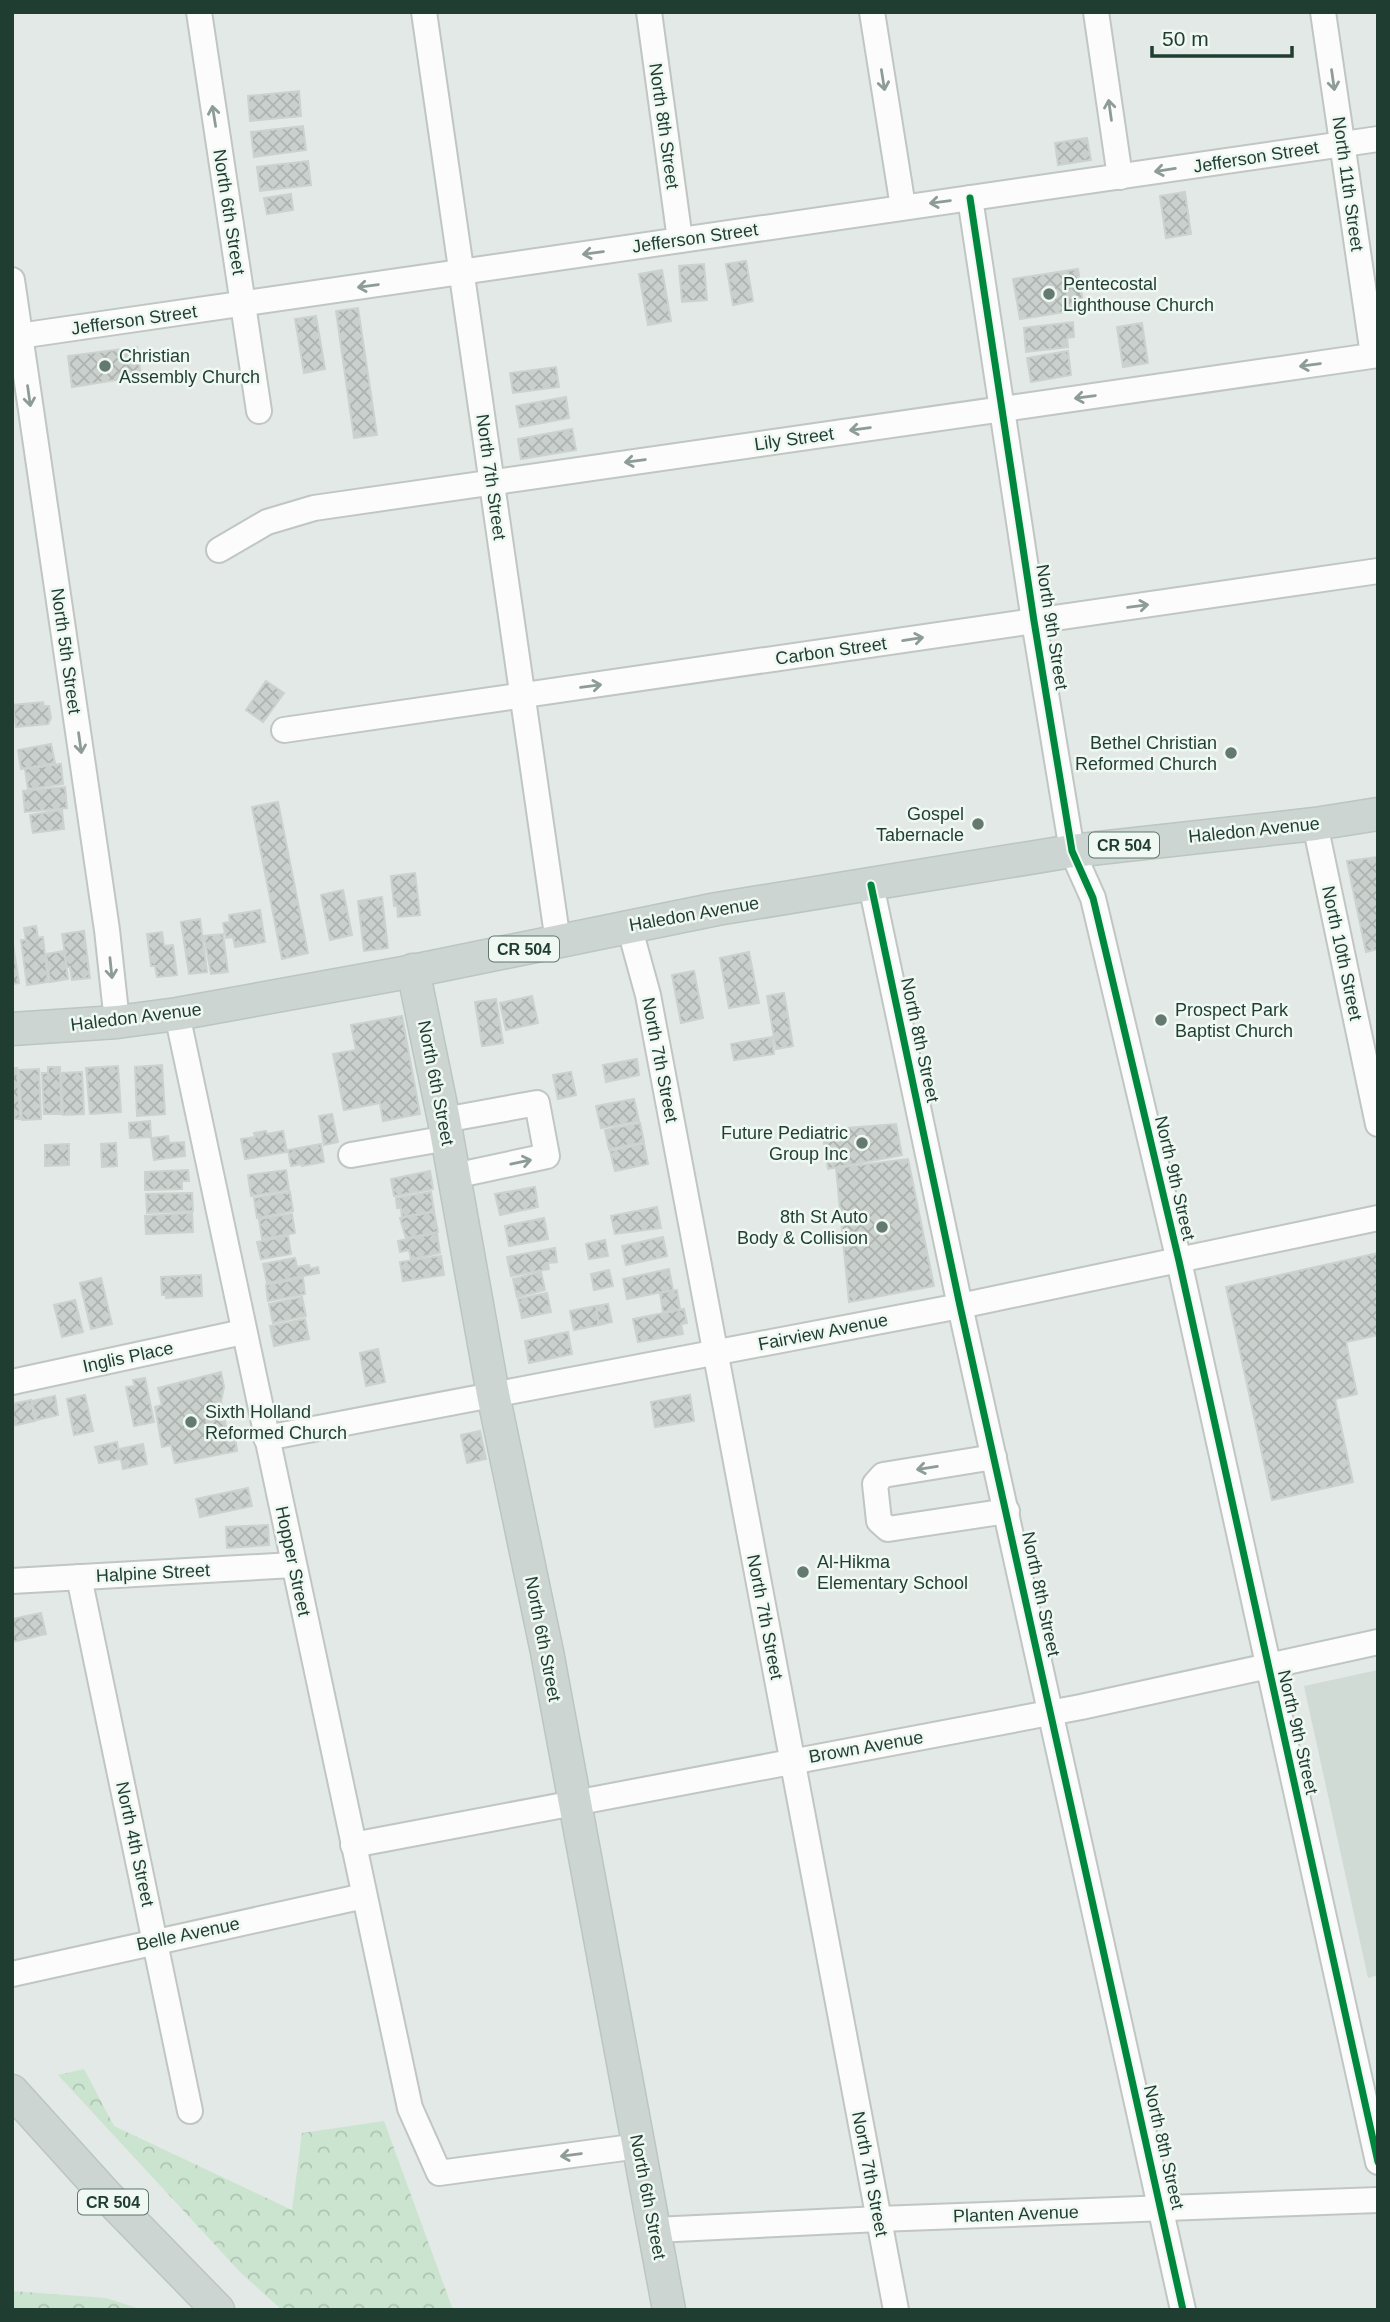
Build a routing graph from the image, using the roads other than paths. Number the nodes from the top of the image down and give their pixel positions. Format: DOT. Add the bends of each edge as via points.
graph roads {
  1 [pos="199,12"];
  2 [pos="424,12"];
  3 [pos="649,12"];
  4 [pos="872,12"];
  5 [pos="1096,12"];
  6 [pos="1323,12"];
  7 [pos="1378,139"];
  8 [pos="1342,144"];
  9 [pos="1120,177"];
  10 [pos="970,198"];
  11 [pos="903,207"];
  12 [pos="680,240"];
  13 [pos="461,272"];
  14 [pos="12,281"];
  15 [pos="243,304"];
  16 [pos="16,336"];
  17 [pos="1375,355"];
  18 [pos="1002,409"];
  19 [pos="259,411"];
  20 [pos="492,483"];
  21 [pos="219,550"];
  22 [pos="1378,571"];
  23 [pos="1034,621"];
  24 [pos="523,696"];
  25 [pos="284,730"];
  26 [pos="1378,814"];
  27 [pos="1315,824"];
  28 [pos="1072,851"];
  29 [pos="871,884"];
  30 [pos="629,926"];
  31 [pos="558,942"];
  32 [pos="413,970"];
  33 [pos="177,1014"];
  34 [pos="117,1022"];
  35 [pos="12,1029"];
  36 [pos="1378,1124"];
  37 [pos="446,1129"];
  38 [pos="351,1156"];
  39 [pos="454,1177"];
  40 [pos="1378,1218"];
  41 [pos="1179,1261"];
  42 [pos="960,1307"];
  43 [pos="243,1332"];
  44 [pos="715,1353"];
  45 [pos="12,1382"];
  46 [pos="494,1394"];
  47 [pos="266,1438"];
  48 [pos="994,1457"];
  49 [pos="1007,1511"];
  50 [pos="293,1565"];
  51 [pos="79,1577"];
  52 [pos="12,1581"];
  53 [pos="1378,1642"];
  54 [pos="1268,1667"];
  55 [pos="1050,1713"];
  56 [pos="792,1760"];
  57 [pos="573,1802"];
  58 [pos="353,1845"];
  59 [pos="364,1896"];
  60 [pos="155,1941"];
  61 [pos="12,1974"];
  62 [pos="12,2091"];
  63 [pos="190,2111"];
  64 [pos="639,2146"];
  65 [pos="1378,2162"];
  66 [pos="1378,2200"];
  67 [pos="1162,2209"];
  68 [pos="879,2219"];
  69 [pos="655,2230"];
  70 [pos="218,2310"];
  71 [pos="669,2310"];
  72 [pos="895,2310"];
  73 [pos="1183,2310"];
  15 -- 1 [label="street, North 6th Street, one-way"];
  2 -- 13 [label="street, North 7th Street"];
  3 -- 12 [label="street, North 8th Street"];
  4 -- 11 [label="street, one-way"];
  9 -- 5 [label="street, one-way"];
  6 -- 8 [label="street, North 11th Street, one-way"];
  7 -- 8 [label="street, Jefferson Street"];
  8 -- 9 [label="street, Jefferson Street, one-way"];
  8 -- 17 [label="street, North 11th Street"];
  9 -- 10 [label="street, Jefferson Street"];
  10 -- 11 [label="street, Jefferson Street, one-way"];
  10 -- 18 [label="street, North 9th Street"];
  11 -- 12 [label="street, Jefferson Street"];
  12 -- 13 [label="street, Jefferson Street, one-way"];
  13 -- 15 [label="street, Jefferson Street, one-way"];
  13 -- 20 [label="street, North 7th Street"];
  14 -- 16 [label="street, North 5th Street"];
  15 -- 16 [label="street, Jefferson Street"];
  15 -- 19 [label="street, North 6th Street"];
  16 -- 34 [label="street, North 5th Street, one-way" via="105,916"];
  17 -- 18 [label="street, Lily Street, one-way"];
  18 -- 20 [label="street, Lily Street, one-way"];
  18 -- 23 [label="street, North 9th Street"];
  20 -- 21 [label="street, Lily Street" via="314,508 267,522"];
  20 -- 24 [label="street, North 7th Street"];
  23 -- 22 [label="street, Carbon Street, one-way"];
  24 -- 23 [label="street, Carbon Street, one-way"];
  23 -- 28 [label="street, North 9th Street"];
  24 -- 25 [label="street, Carbon Street"];
  24 -- 31 [label="street, North 7th Street"];
  26 -- 27 [label="main road, Haledon Avenue / CR 504"];
  27 -- 28 [label="main road, Haledon Avenue / CR 504"];
  27 -- 36 [label="street, North 10th Street"];
  28 -- 29 [label="main road, Haledon Avenue / CR 504"];
  28 -- 41 [label="street, North 9th Street" via="1093,898"];
  29 -- 30 [label="main road, Haledon Avenue / CR 504"];
  29 -- 42 [label="street, North 8th Street"];
  30 -- 31 [label="main road, Haledon Avenue / CR 504"];
  30 -- 44 [label="street, North 7th Street" via="648,995"];
  31 -- 32 [label="main road, Haledon Avenue / CR 504"];
  32 -- 33 [label="main road, Haledon Avenue / CR 504"];
  32 -- 37 [label="main road, North 6th Street"];
  33 -- 34 [label="main road, Haledon Avenue / CR 504"];
  33 -- 43 [label="street, Hopper Street"];
  34 -- 35 [label="main road, Haledon Avenue / CR 504"];
  37 -- 38 [label="street"];
  37 -- 39 [label="main road, North 6th Street"];
  39 -- 37 [label="street, one-way" via="547,1156 537,1103"];
  39 -- 46 [label="main road, North 6th Street"];
  40 -- 41 [label="street, Fairview Avenue"];
  41 -- 42 [label="street, Fairview Avenue"];
  41 -- 54 [label="street, North 9th Street"];
  42 -- 44 [label="street, Fairview Avenue"];
  42 -- 48 [label="street, North 8th Street"];
  43 -- 45 [label="street, Inglis Place"];
  43 -- 47 [label="street, Hopper Street"];
  44 -- 46 [label="street, Fairview Avenue"];
  44 -- 56 [label="street, North 7th Street"];
  46 -- 47 [label="street, Fairview Avenue"];
  46 -- 57 [label="main road, North 6th Street"];
  47 -- 50 [label="street, Hopper Street"];
  48 -- 49 [label="street, North 8th Street"];
  48 -- 49 [label="street, one-way" via="883,1475 875,1483 879,1521 888,1530"];
  49 -- 55 [label="street, North 8th Street"];
  50 -- 51 [label="street, Halpine Street"];
  50 -- 58 [label="street, Hopper Street"];
  51 -- 52 [label="street, Halpine Street"];
  51 -- 60 [label="street, North 4th Street"];
  53 -- 54 [label="street, Brown Avenue"];
  54 -- 55 [label="street, Brown Avenue"];
  54 -- 65 [label="street, North 9th Street"];
  55 -- 56 [label="street, Brown Avenue"];
  55 -- 67 [label="street, North 8th Street"];
  56 -- 57 [label="street, Brown Avenue"];
  56 -- 68 [label="street, North 7th Street"];
  57 -- 58 [label="street, Brown Avenue"];
  57 -- 64 [label="main road, North 6th Street"];
  58 -- 59 [label="street, Hopper Street"];
  59 -- 60 [label="street, Belle Avenue"];
  64 -- 59 [label="street, Hopper Street, one-way" via="439,2173 410,2108"];
  60 -- 61 [label="street, Belle Avenue"];
  60 -- 63 [label="street, North 4th Street"];
  62 -- 70 [label="main road, CR 504"];
  64 -- 69 [label="main road, North 6th Street"];
  66 -- 67 [label="street, Planten Avenue"];
  67 -- 68 [label="street, Planten Avenue"];
  67 -- 73 [label="street, North 8th Street"];
  68 -- 69 [label="street, Planten Avenue"];
  68 -- 72 [label="street, North 7th Street"];
  69 -- 71 [label="main road, North 6th Street"];
}
